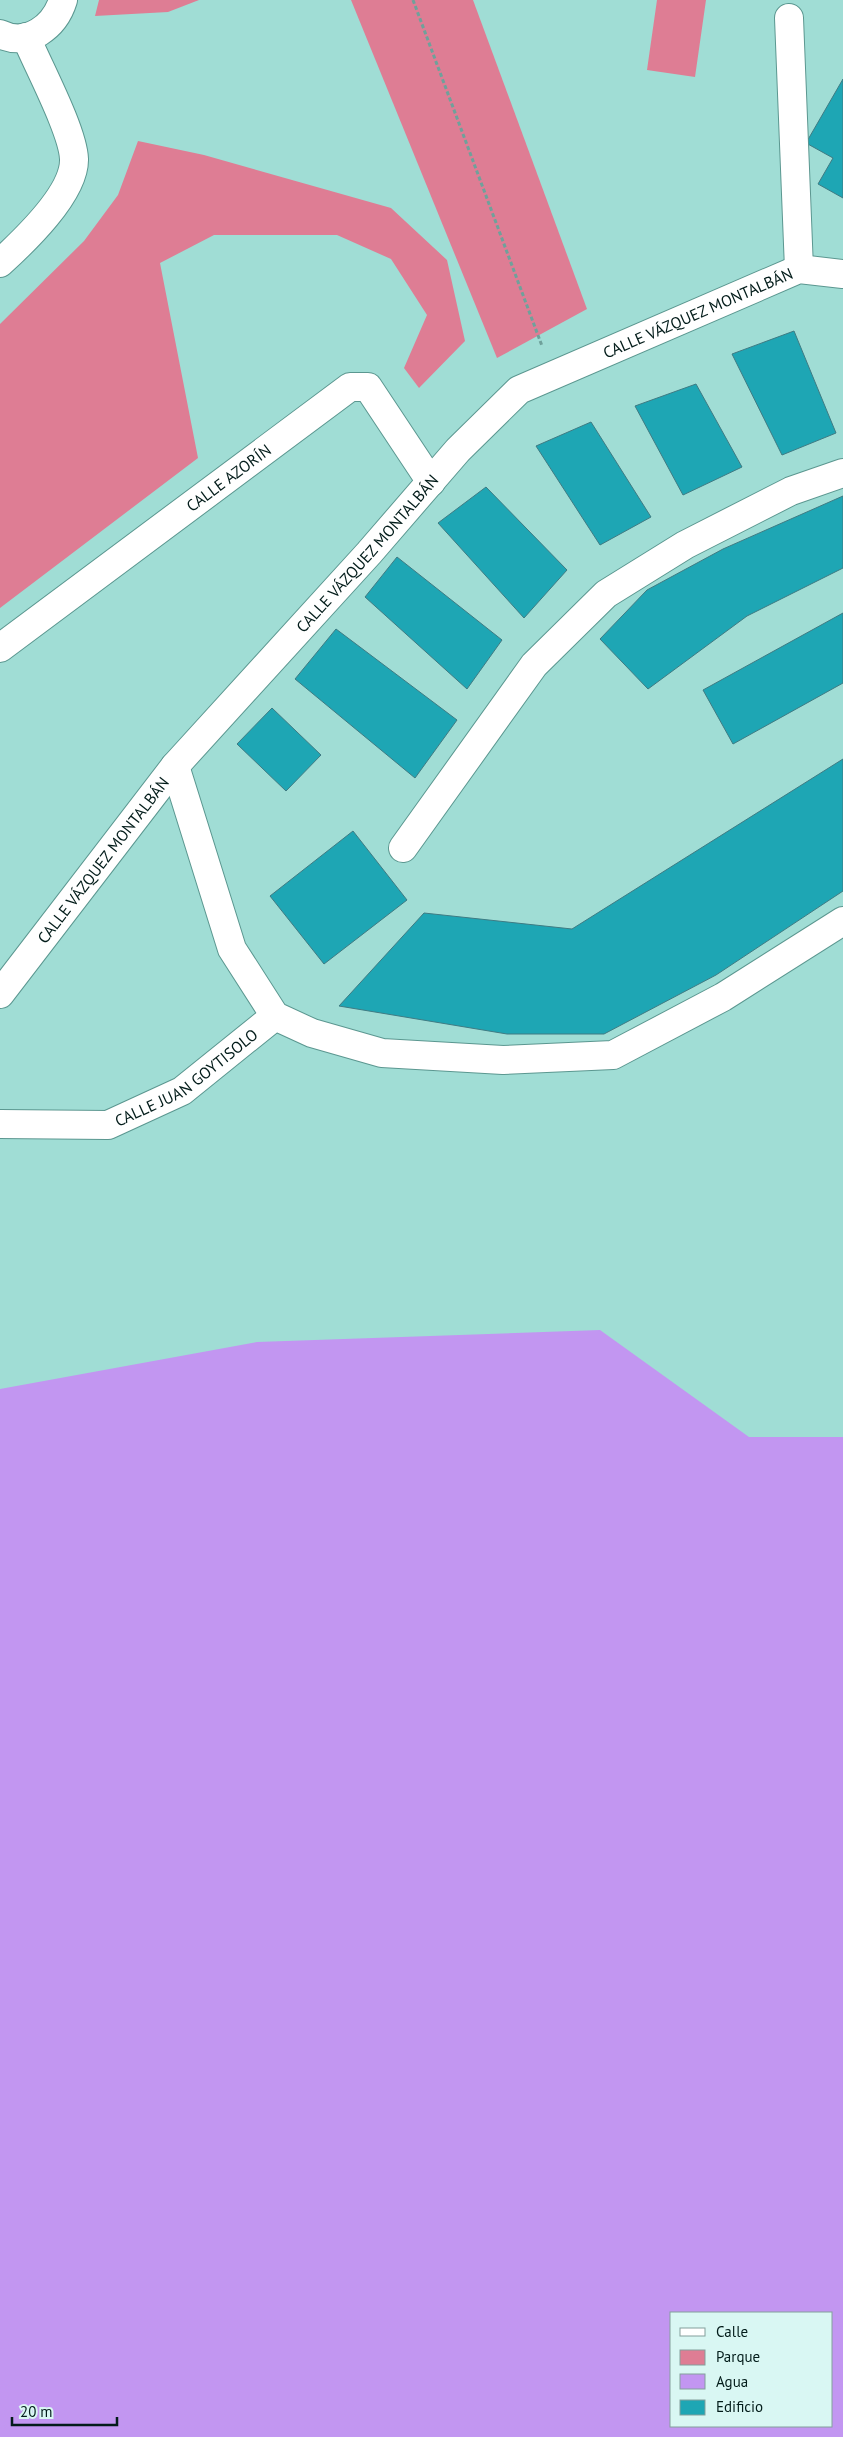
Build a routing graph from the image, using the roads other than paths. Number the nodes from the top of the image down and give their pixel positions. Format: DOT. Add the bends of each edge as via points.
graph roads {
  1 [pos="63,0"];
  2 [pos="789,18"];
  3 [pos="13,36"];
  4 [pos="0,263"];
  5 [pos="799,269"];
  6 [pos="843,274"];
  7 [pos="843,473"];
  8 [pos="431,482"];
  9 [pos="0,648"];
  10 [pos="174,766"];
  11 [pos="403,848"];
  12 [pos="843,921"];
  13 [pos="0,994"];
  14 [pos="274,1016"];
  15 [pos="0,1124"];
  1 -- 3 [label="street" via="58,16 47,28"];
  2 -- 5 [label="street"];
  3 -- 4 [label="street" via="66,130 74,160 66,188 33,232"];
  5 -- 6 [label="street, CALLE VÁZQUEZ MONTALBÁN"];
  5 -- 8 [label="street, CALLE VÁZQUEZ MONTALBÁN" via="519,390 458,450"];
  7 -- 11 [label="street" via="791,491 685,545 606,594 534,665"];
  8 -- 9 [label="street, CALLE AZORÍN" via="368,387 350,387"];
  8 -- 10 [label="street, CALLE VÁZQUEZ MONTALBÁN"];
  10 -- 13 [label="street, CALLE VÁZQUEZ MONTALBÁN"];
  10 -- 14 [label="street" via="232,949"];
  12 -- 14 [label="street" via="723,997 613,1055 503,1060 382,1053 312,1033"];
  14 -- 15 [label="street, CALLE JUAN GOYTISOLO" via="182,1091 108,1124"];
}
